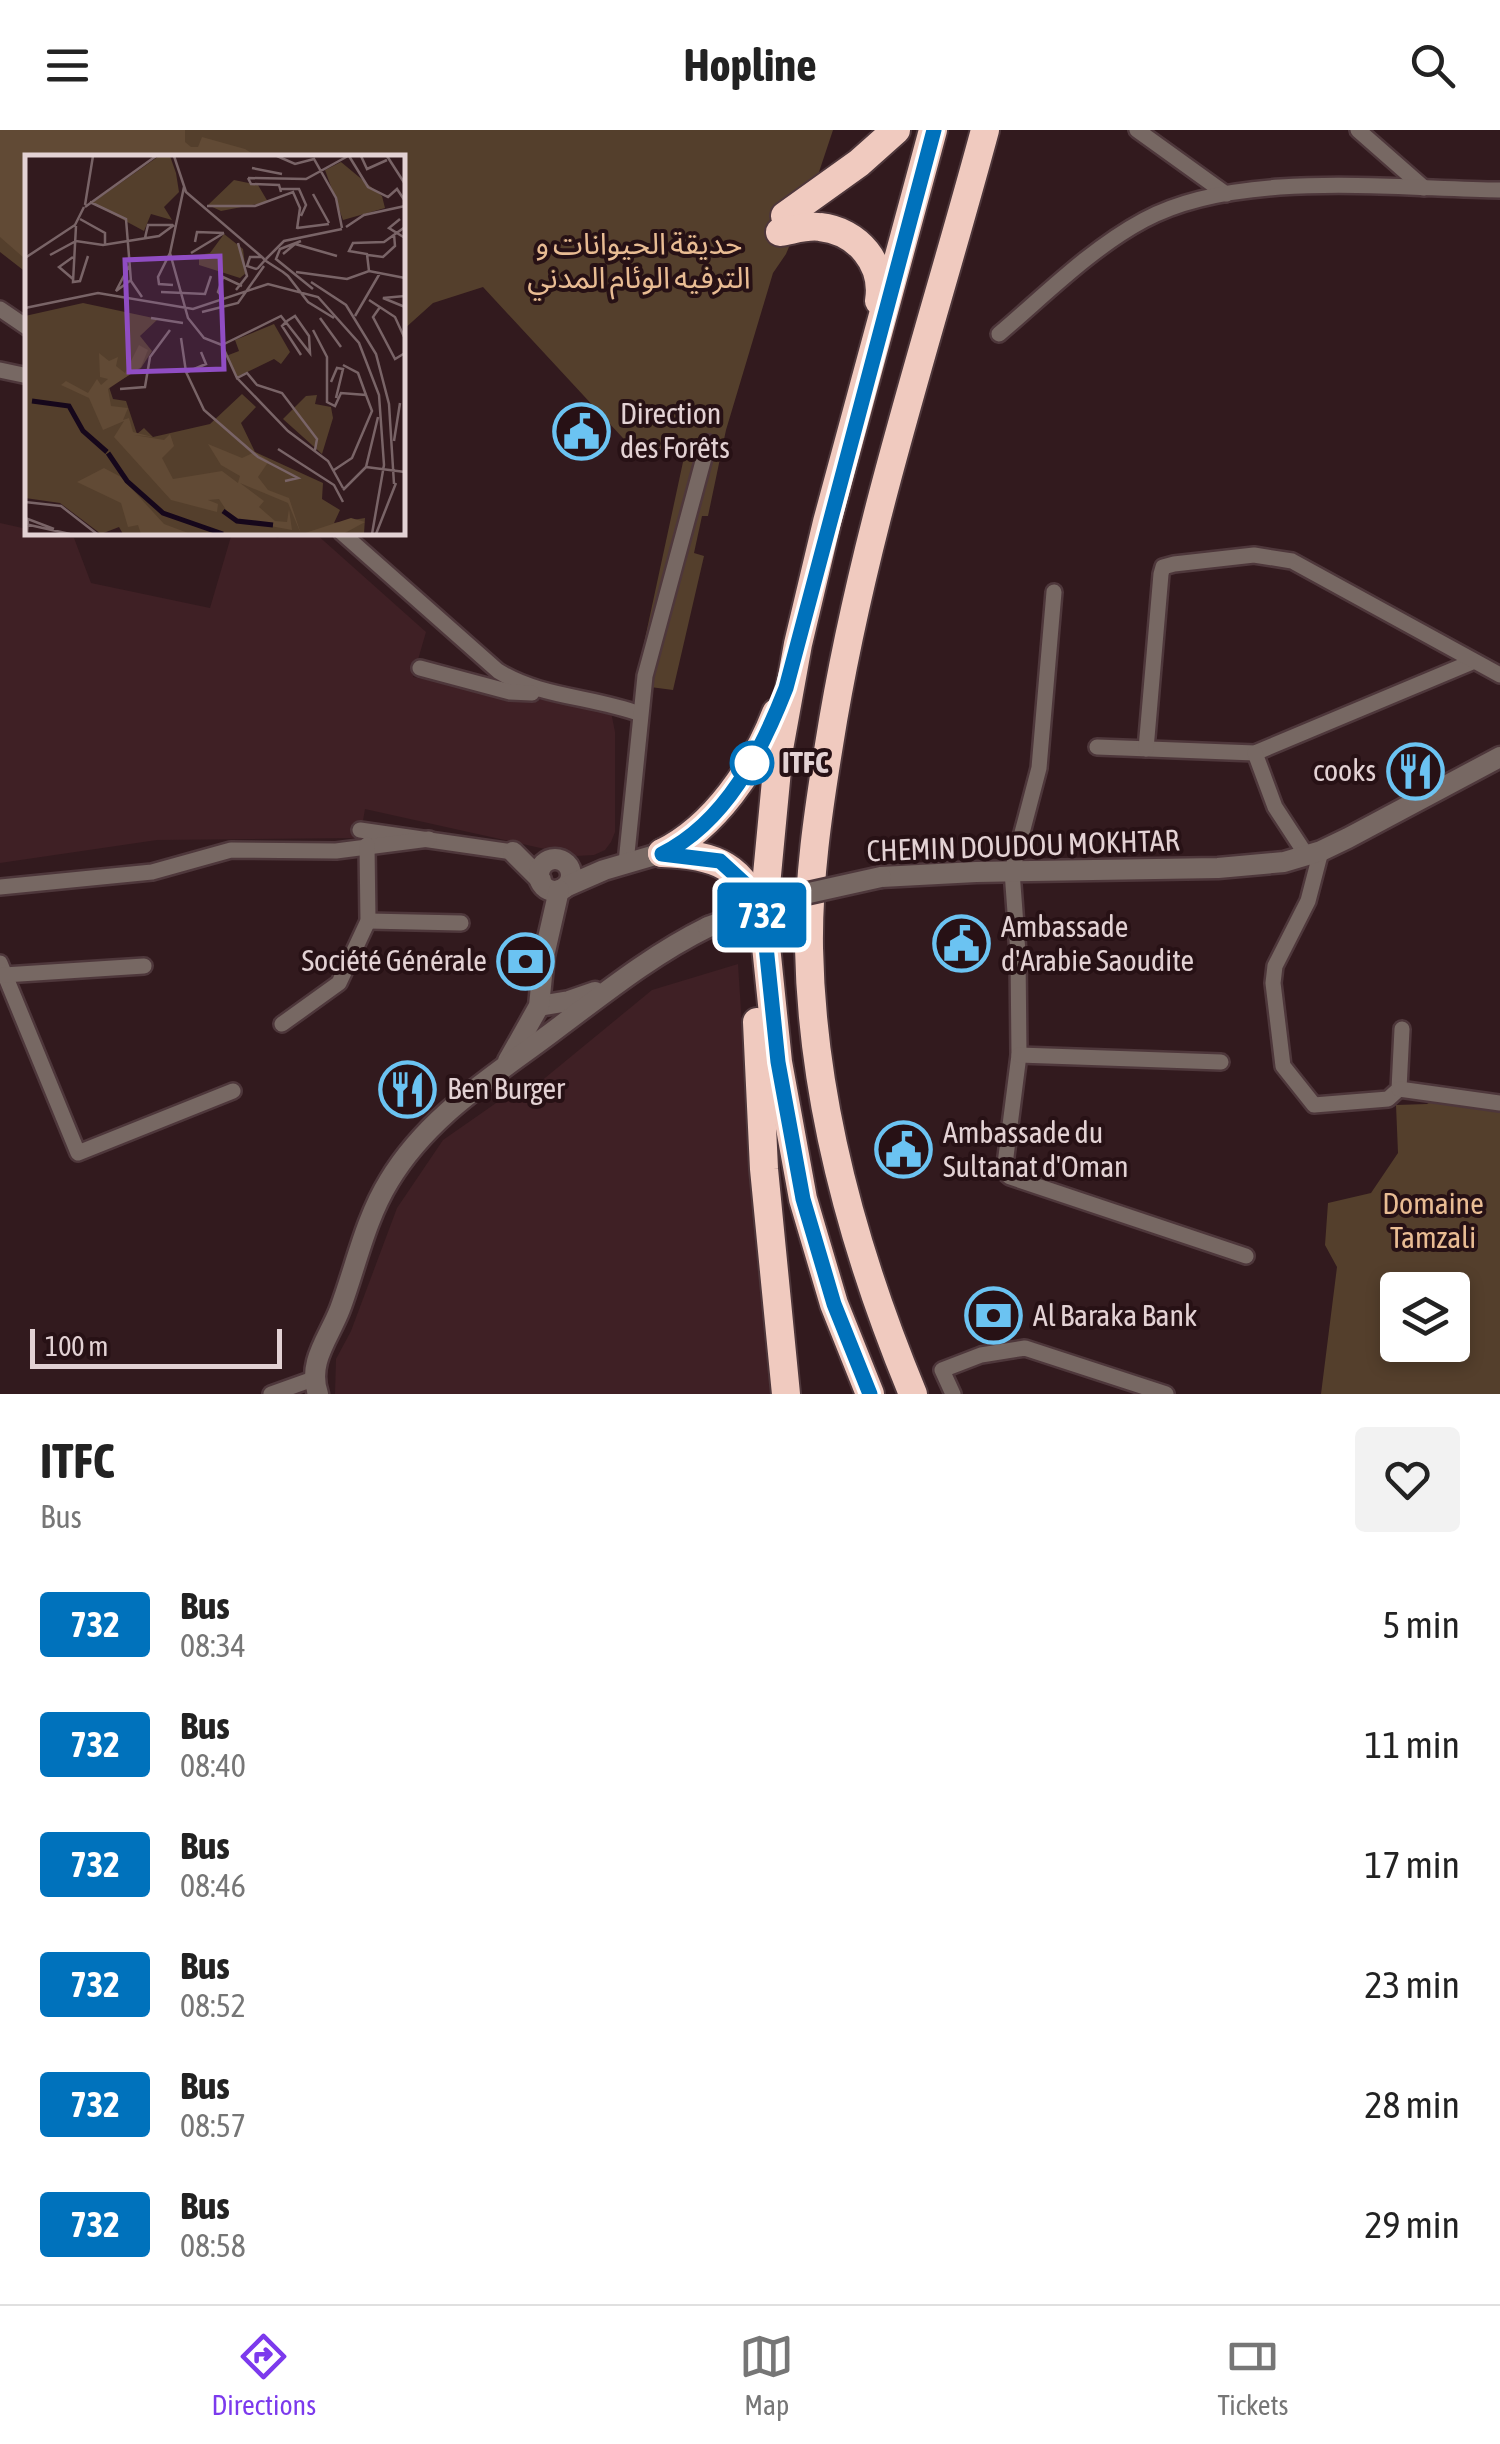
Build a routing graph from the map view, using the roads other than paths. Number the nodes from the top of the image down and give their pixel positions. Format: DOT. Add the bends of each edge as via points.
graph roads {
  1 [pos="896,130"];
  2 [pos="934,130"];
  3 [pos="985,130"];
  4 [pos="1137,130"];
  5 [pos="1358,130"];
  6 [pos="1424,188"];
  7 [pos="1500,190"];
  8 [pos="1226,194"];
  9 [pos="0,309"];
  10 [pos="25,326"];
  11 [pos="999,334"];
  12 [pos="870,366"];
  13 [pos="0,370"];
  14 [pos="25,375"];
  15 [pos="708,443"];
  16 [pos="344,535"];
  17 [pos="1054,592"];
  18 [pos="799,645"];
  19 [pos="1472,662"];
  20 [pos="420,668"];
  21 [pos="1500,676"];
  22 [pos="546,693"];
  23 [pos="640,714"];
  24 [pos="1097,747"];
  25 [pos="1146,749"];
  26 [pos="1256,753"];
  27 [pos="1500,758"];
  28 [pos="364,838"];
  29 [pos="513,852"];
  30 [pos="662,854"];
  31 [pos="1314,854"];
  32 [pos="626,863"];
  33 [pos="1012,872"];
  34 [pos="554,878"];
  35 [pos="0,887"];
  36 [pos="763,917"];
  37 [pos="368,921"];
  38 [pos="461,923"];
  39 [pos="144,966"];
  40 [pos="2,969"];
  41 [pos="623,980"];
  42 [pos="539,1006"];
  43 [pos="282,1024"];
  44 [pos="1402,1030"];
  45 [pos="1019,1055"];
  46 [pos="1221,1062"];
  47 [pos="504,1068"];
  48 [pos="1399,1089"];
  49 [pos="233,1092"];
  50 [pos="1500,1103"];
  51 [pos="836,1158"];
  52 [pos="1246,1256"];
  53 [pos="316,1386"];
  54 [pos="272,1394"];
  55 [pos="786,1394"];
  56 [pos="870,1394"];
  57 [pos="913,1394"];
  58 [pos="933,1394"];
  59 [pos="952,1394"];
  60 [pos="1166,1394"];
  1 -- 12 [label="highway" via="782,224 838,232 869,254 881,292"];
  2 -- 12 [label="highway"];
  3 -- 51 [label="highway" via="876,518 822,782 809,949"];
  4 -- 8 [label="street"];
  5 -- 6 [label="street"];
  6 -- 7 [label="street"];
  6 -- 8 [label="street" via="1302,186"];
  8 -- 11 [label="street" via="1146,218"];
  9 -- 10 [label="street"];
  12 -- 18 [label="highway"];
  13 -- 14 [label="street"];
  15 -- 23 [label="street"];
  16 -- 22 [label="street" via="498,671"];
  17 -- 33 [label="street" via="1039,768"];
  18 -- 30 [label="highway" via="750,768 696,833"];
  18 -- 36 [label="highway" via="779,749"];
  19 -- 21 [label="street"];
  19 -- 25 [label="street" via="1292,562 1254,555 1174,564 1161,574"];
  19 -- 26 [label="street"];
  20 -- 22 [label="street" via="510,692"];
  22 -- 23 [label="street"];
  23 -- 32 [label="street"];
  24 -- 25 [label="street"];
  25 -- 26 [label="street"];
  26 -- 31 [label="street" via="1275,806"];
  27 -- 31 [label="street, CHEMIN DOUDOU MOKHTAR"];
  28 -- 29 [label="street"];
  28 -- 35 [label="street" via="336,851 231,850 152,872"];
  28 -- 37 [label="street"];
  29 -- 34 [label="street"];
  30 -- 32 [label="street"];
  30 -- 36 [label="highway" via="720,861 744,883"];
  31 -- 33 [label="street, CHEMIN DOUDOU MOKHTAR" via="1239,867"];
  31 -- 48 [label="street" via="1308,901 1275,966 1283,1066 1314,1105 1388,1099"];
  32 -- 34 [label="street"];
  33 -- 41 [label="street, CHEMIN DOUDOU MOKHTAR, bridge" via="880,878 791,897 708,926"];
  33 -- 45 [label="street"];
  34 -- 42 [label="street"];
  36 -- 55 [label="highway" via="758,1050"];
  36 -- 56 [label="highway" via="778,1062 803,1199"];
  37 -- 38 [label="street"];
  37 -- 43 [label="street" via="338,983"];
  39 -- 40 [label="street"];
  40 -- 49 [label="street" via="78,1154"];
  41 -- 42 [label="street" via="569,1002"];
  41 -- 47 [label="street, CHEMIN DOUDOU MOKHTAR"];
  42 -- 47 [label="street"];
  44 -- 48 [label="street"];
  45 -- 46 [label="street"];
  45 -- 52 [label="street" via="1004,1172"];
  47 -- 53 [label="street, CHEMIN DOUDOU MOKHTAR" via="418,1140 390,1179 317,1357"];
  48 -- 50 [label="street"];
  51 -- 57 [label="highway" via="872,1291"];
  51 -- 58 [label="highway"];
  53 -- 54 [label="street"];
  59 -- 60 [label="street" via="942,1370 1025,1348"];
}
